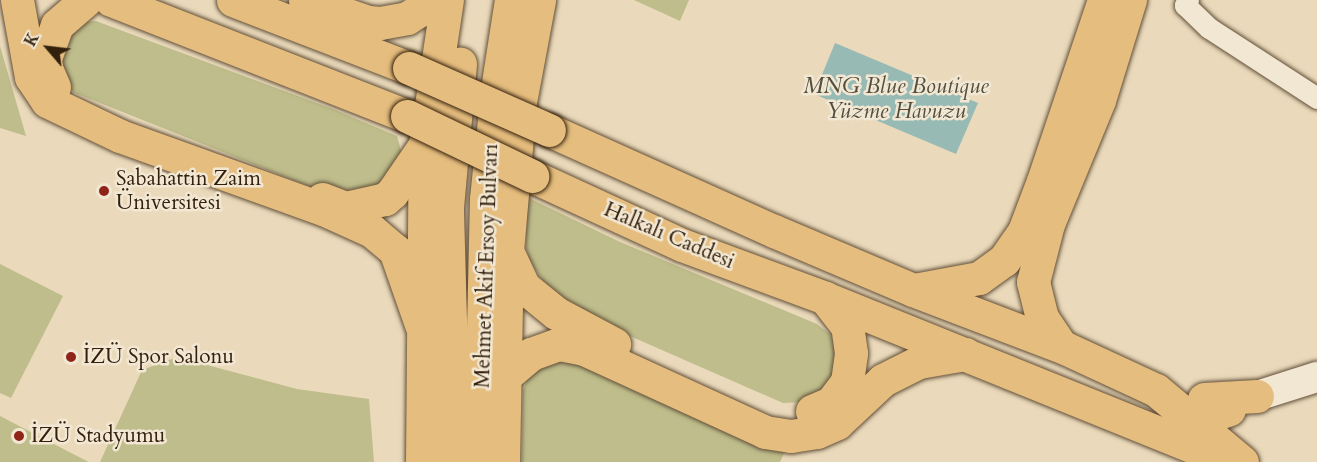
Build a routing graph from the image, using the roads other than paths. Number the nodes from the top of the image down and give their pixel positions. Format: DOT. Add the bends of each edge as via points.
graph roads {
  1 [pos="17,0"];
  2 [pos="86,0"];
  3 [pos="111,0"];
  4 [pos="233,0"];
  5 [pos="304,0"];
  6 [pos="426,0"];
  7 [pos="447,0"];
  8 [pos="470,0"];
  9 [pos="511,0"];
  10 [pos="539,0"];
  11 [pos="1104,0"];
  12 [pos="1130,0"];
  13 [pos="1188,0"];
  14 [pos="1317,99"];
  15 [pos="425,145"];
  16 [pos="507,251"];
  17 [pos="913,290"];
  18 [pos="825,298"];
  19 [pos="423,330"];
  20 [pos="1061,346"];
  21 [pos="967,354"];
  22 [pos="506,375"];
  23 [pos="1317,377"];
  24 [pos="1155,390"];
  25 [pos="1243,403"];
  26 [pos="1117,414"];
  27 [pos="1195,421"];
  28 [pos="1234,458"];
  29 [pos="422,462"];
  30 [pos="454,462"];
  31 [pos="485,462"];
  32 [pos="503,462"];
  1 -- 19 [label="main road" via="31,77 47,101 120,136 372,231 395,250"];
  2 -- 15 [label="main road" via="57,25 45,58 46,68 58,91 102,116 345,208 385,199"];
  3 -- 18 [label="main road, Halkalı Caddesi, bridge" via="407,116 682,245"];
  4 -- 17 [label="main road, bridge" via="408,68"];
  5 -- 6 [label="main road" via="380,23 407,18"];
  7 -- 15 [label="main road"];
  8 -- 30 [label="main road, Mehmet Akif Ersoy Bulvarı" via="463,28 447,207"];
  9 -- 31 [label="main road, Mehmet Akif Ersoy Bulvarı" via="498,78 486,199 481,417"];
  10 -- 16 [label="main road" via="520,102"];
  11 -- 17 [label="main road" via="1024,231 1004,260 979,278"];
  12 -- 20 [label="main road" via="1099,100 1048,224 1033,282 1042,318"];
  13 -- 14 [label="street" via="1185,4 1209,28"];
  15 -- 19 [label="main road"];
  16 -- 18 [label="main road" via="524,287 556,314 590,334 773,414 803,415 831,403 847,382 851,353 847,326"];
  16 -- 22 [label="main road"];
  17 -- 20 [label="main road"];
  18 -- 21 [label="main road, Halkalı Caddesi"];
  19 -- 29 [label="main road"];
  20 -- 24 [label="main road"];
  21 -- 22 [label="main road" via="919,362 883,380 837,423 817,432 791,436 765,432 584,349 558,345 531,354"];
  21 -- 26 [label="main road, Halkalı Caddesi"];
  22 -- 32 [label="main road"];
  23 -- 25 [label="street"];
  24 -- 25 [label="main road"];
  24 -- 27 [label="main road"];
  25 -- 27 [label="main road"];
  25 -- 28 [label="main road" via="1220,430"];
  26 -- 27 [label="main road"];
  26 -- 28 [label="main road, Halkalı Caddesi"];
  27 -- 28 [label="main road"];
}
